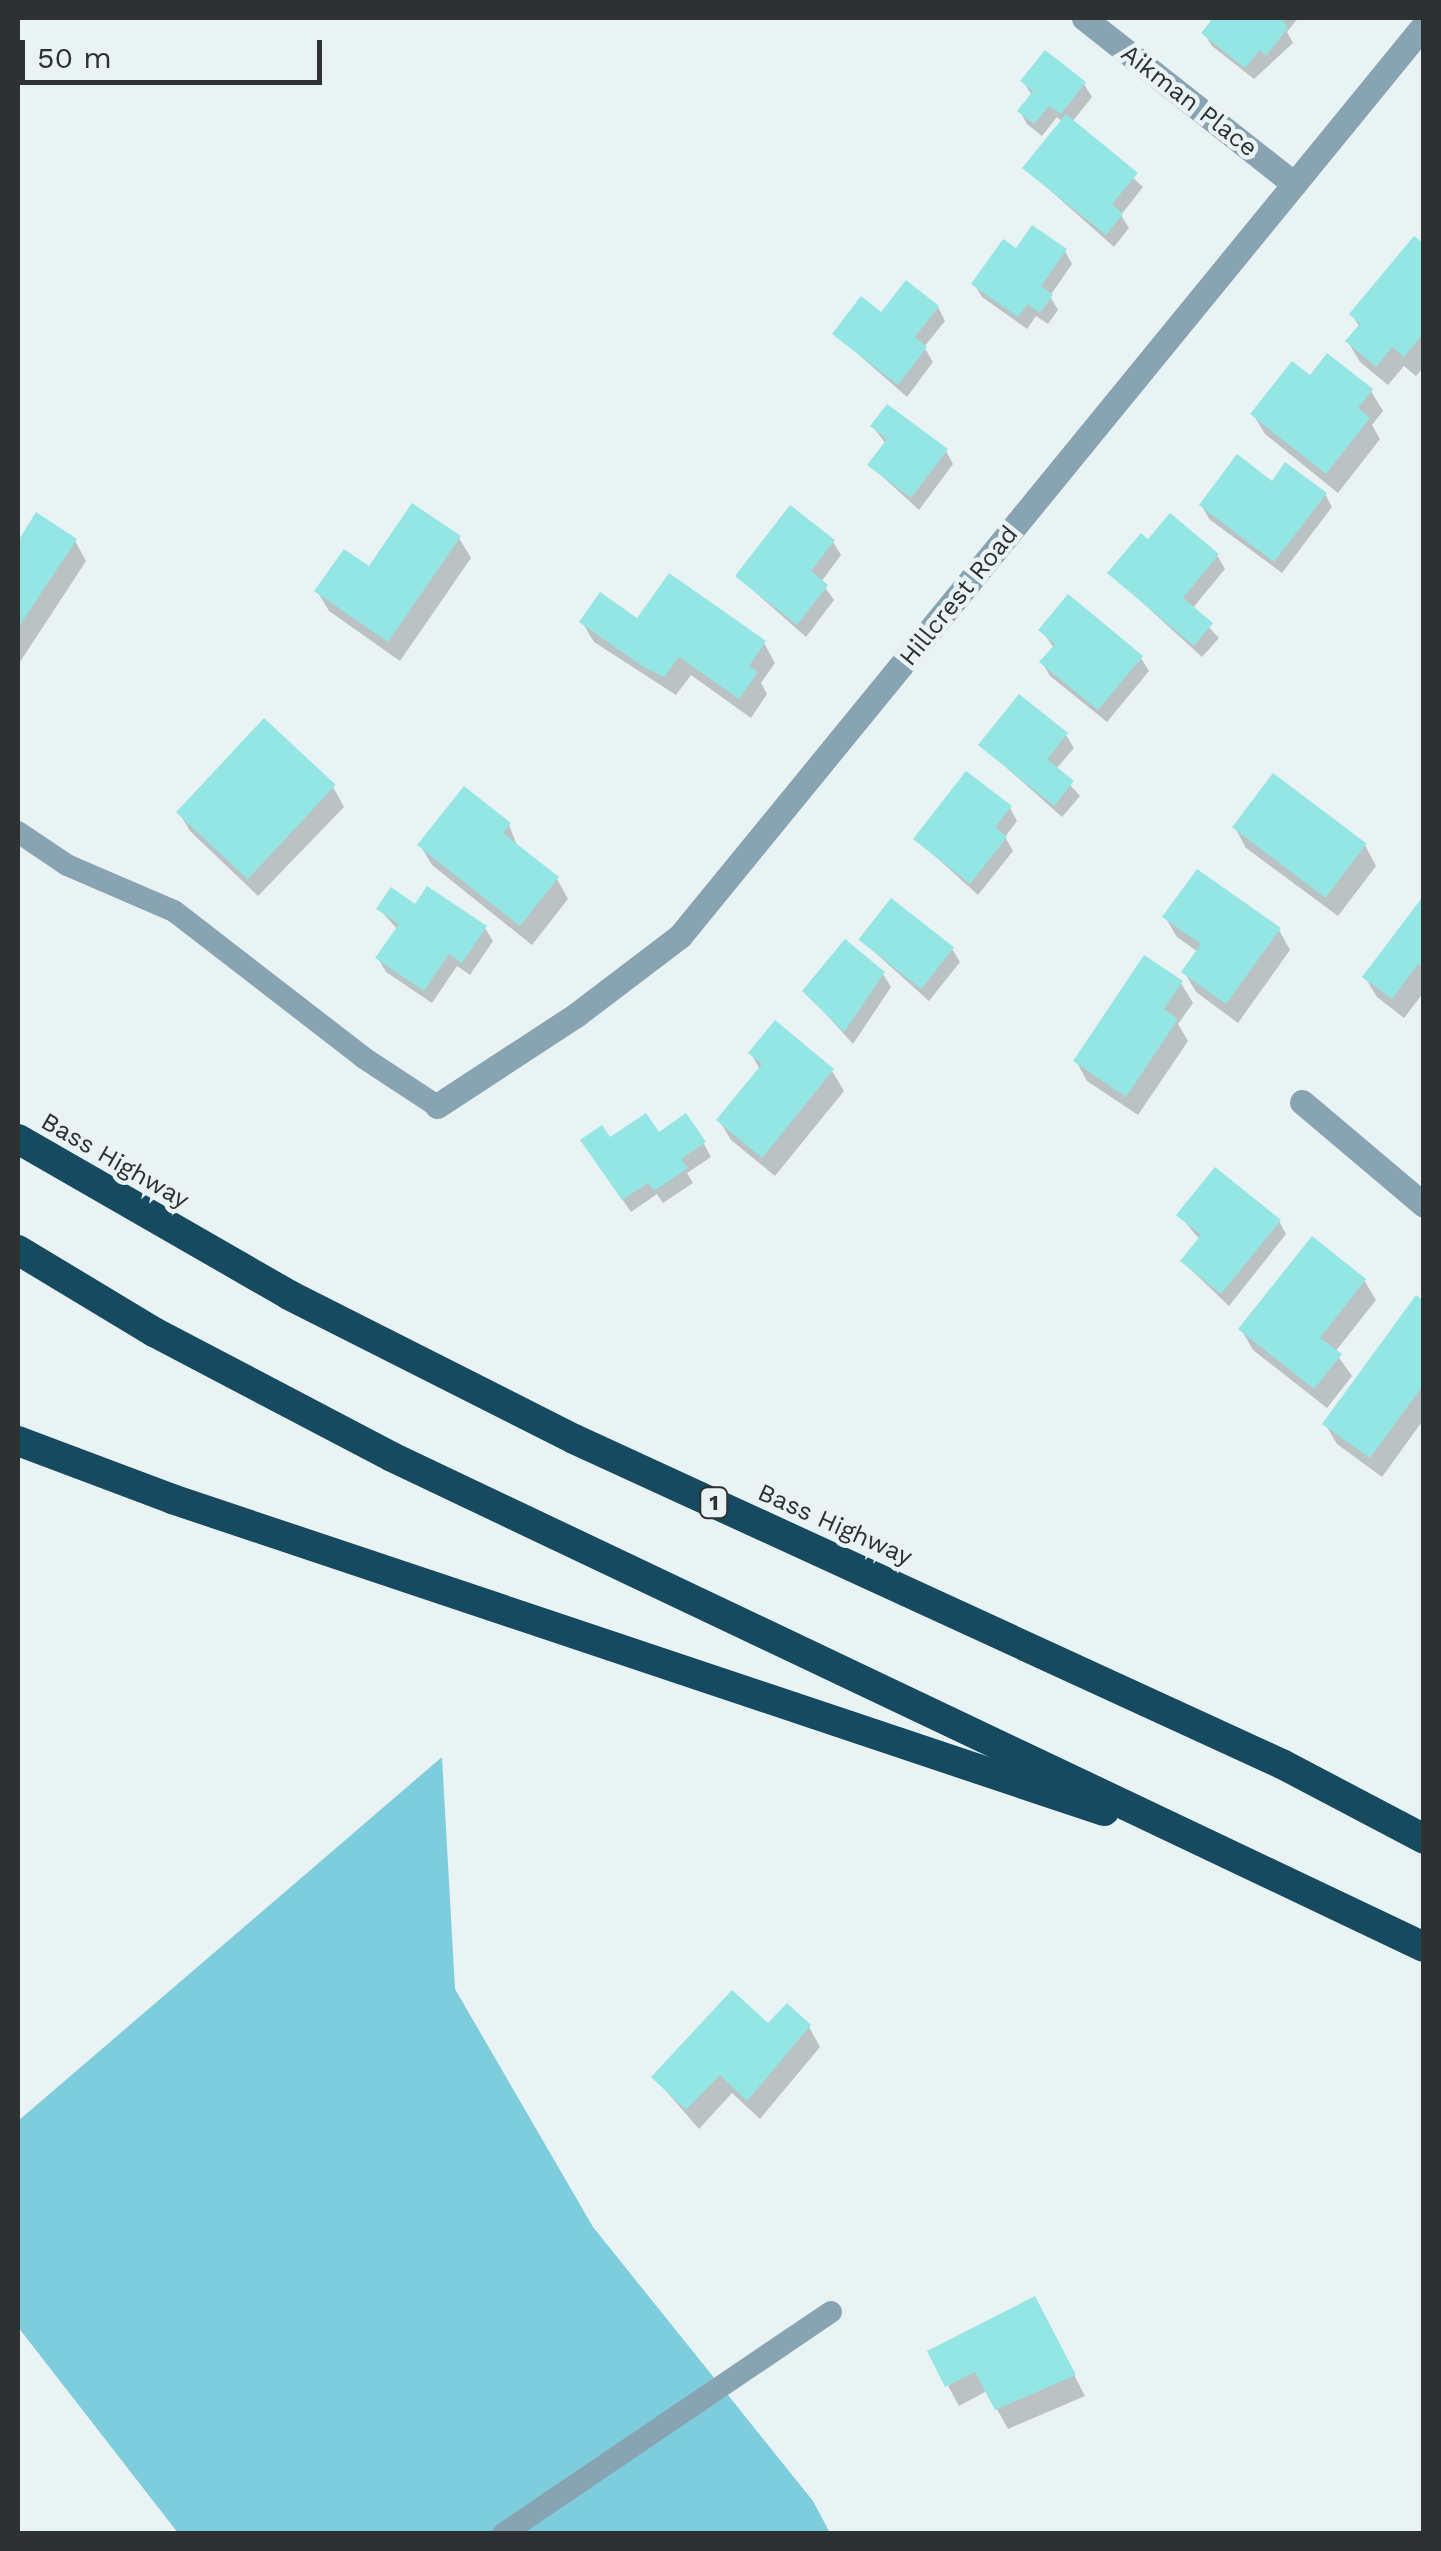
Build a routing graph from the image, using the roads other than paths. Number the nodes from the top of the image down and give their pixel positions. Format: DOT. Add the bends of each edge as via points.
graph roads {
  1 [pos="1084,18"];
  2 [pos="1424,25"];
  3 [pos="1294,184"];
  4 [pos="18,832"];
  5 [pos="1302,1102"];
  6 [pos="437,1106"];
  7 [pos="18,1139"];
  8 [pos="1424,1205"];
  9 [pos="18,1250"];
  10 [pos="18,1441"];
  11 [pos="1424,1839"];
  12 [pos="1394,1930"];
  13 [pos="1424,1947"];
  14 [pos="831,2312"];
  15 [pos="503,2534"];
  1 -- 3 [label="street, Aikman Place"];
  2 -- 3 [label="street, Hillcrest Road"];
  3 -- 6 [label="street, Hillcrest Road" via="680,936 576,1015"];
  4 -- 6 [label="lane" via="68,865 174,911"];
  5 -- 8 [label="street"];
  7 -- 11 [label="highway, Bass Highway / 1" via="289,1295 574,1439 1282,1764"];
  9 -- 12 [label="highway" via="154,1332 392,1457"];
  10 -- 12 [label="highway" via="172,1499 1067,1796"];
  12 -- 13 [label="highway"];
  14 -- 15 [label="lane"];
}
